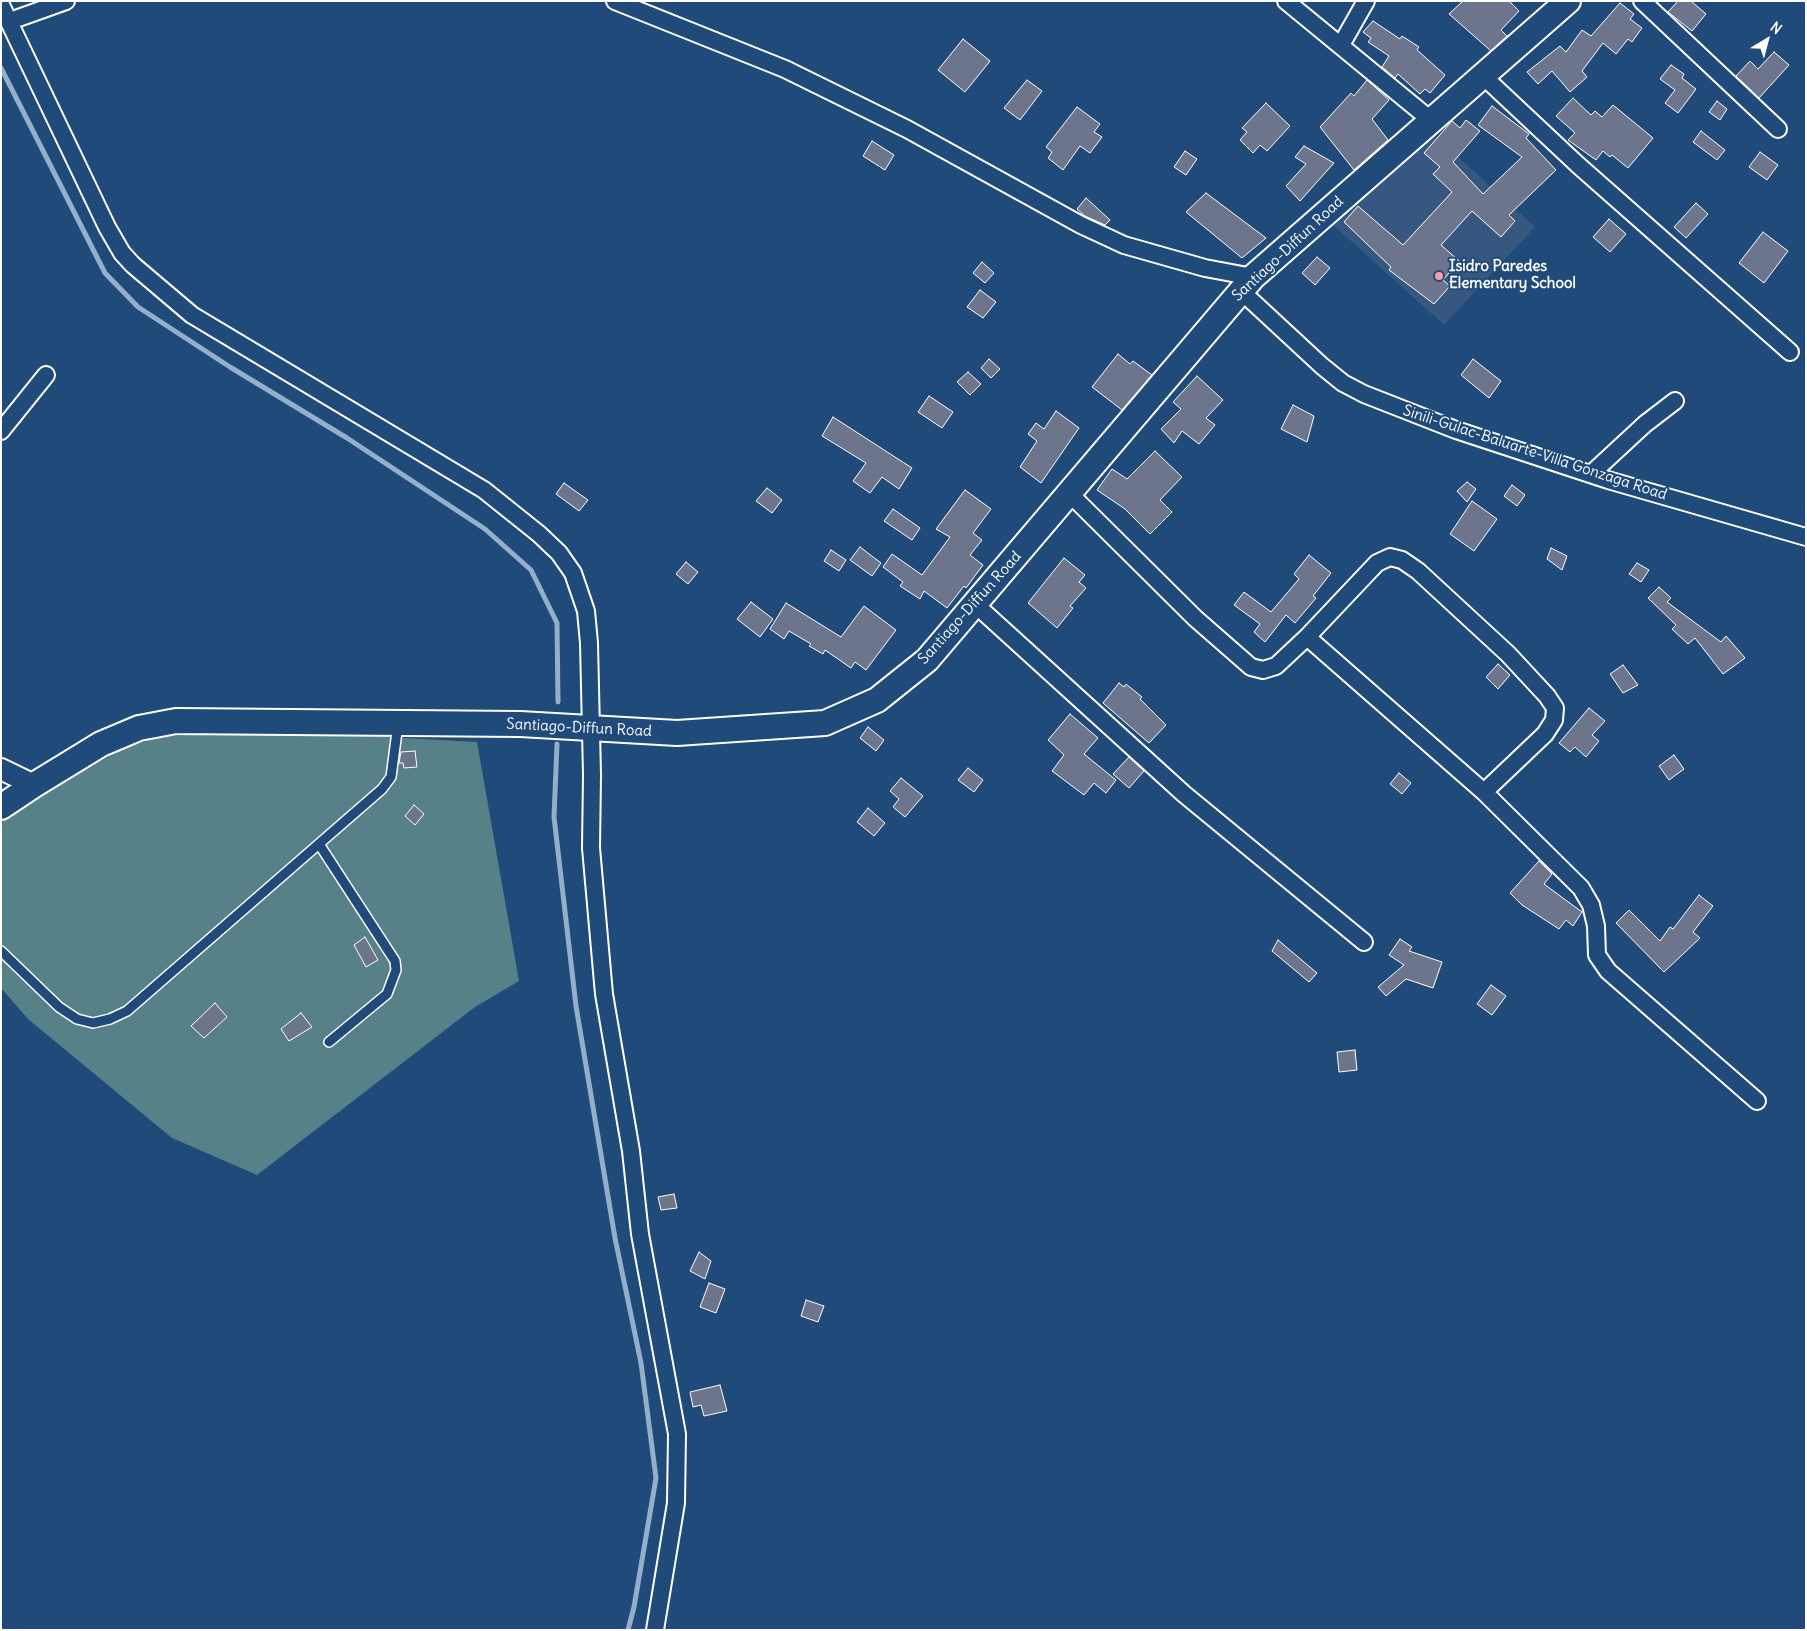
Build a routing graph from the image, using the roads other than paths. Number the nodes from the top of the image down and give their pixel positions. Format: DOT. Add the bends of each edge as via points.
graph roads {
  1 [pos="66,1"];
  2 [pos="615,1"];
  3 [pos="1286,1"];
  4 [pos="1366,1"];
  5 [pos="1568,1"];
  6 [pos="1642,1"];
  7 [pos="1,5"];
  8 [pos="10,21"];
  9 [pos="1341,45"];
  10 [pos="1482,75"];
  11 [pos="1432,121"];
  12 [pos="1778,129"];
  13 [pos="1247,284"];
  14 [pos="1790,352"];
  15 [pos="46,374"];
  16 [pos="1674,401"];
  17 [pos="1,431"];
  18 [pos="1591,474"];
  19 [pos="1070,494"];
  20 [pos="1806,537"];
  21 [pos="976,605"];
  22 [pos="1307,637"];
  23 [pos="398,724"];
  24 [pos="591,728"];
  25 [pos="1,769"];
  26 [pos="34,785"];
  27 [pos="1484,792"];
  28 [pos="1,808"];
  29 [pos="319,844"];
  30 [pos="1364,942"];
  31 [pos="1,951"];
  32 [pos="328,1042"];
  33 [pos="1758,1101"];
  34 [pos="655,1630"];
  1 -- 8 [label="street"];
  2 -- 13 [label="street" via="785,69 906,129 1081,225 1124,244"];
  3 -- 9 [label="street"];
  4 -- 9 [label="street"];
  5 -- 10 [label="main road, Santiago-Diffun Road"];
  6 -- 12 [label="street"];
  7 -- 8 [label="street"];
  8 -- 24 [label="street" via="107,227 133,265 192,315 484,490 559,553 572,573 586,611"];
  9 -- 11 [label="street"];
  10 -- 11 [label="main road, Santiago-Diffun Road"];
  10 -- 14 [label="street" via="1578,165"];
  11 -- 13 [label="main road, Santiago-Diffun Road"];
  13 -- 18 [label="street, Sinili-Gulac-Baluarte-Villa Gonzaga Road" via="1322,366 1343,383 1456,430"];
  13 -- 19 [label="main road, Santiago-Diffun Road"];
  15 -- 17 [label="street"];
  16 -- 18 [label="street"];
  18 -- 20 [label="street, Sinili-Gulac-Baluarte-Villa Gonzaga Road"];
  19 -- 21 [label="main road, Santiago-Diffun Road"];
  19 -- 22 [label="street" via="1194,618 1251,667 1263,670 1276,666"];
  21 -- 24 [label="main road, Santiago-Diffun Road" via="927,660 877,700 825,724 677,733"];
  21 -- 30 [label="street" via="1184,794"];
  22 -- 27 [label="street"];
  22 -- 27 [label="street" via="1377,563 1390,557 1402,560 1418,572 1508,654 1555,708 1554,720 1545,734"];
  23 -- 24 [label="main road, Santiago-Diffun Road" via="520,724"];
  23 -- 26 [label="main road, Santiago-Diffun Road" via="176,721 139,728 101,744"];
  23 -- 29 [label="lane" via="390,777 382,789"];
  24 -- 34 [label="street" via="591,848 604,994 631,1151 640,1234 677,1434 676,1503"];
  25 -- 26 [label="street"];
  26 -- 28 [label="main road, Santiago-Diffun Road"];
  27 -- 33 [label="street" via="1581,888 1591,905 1597,955 1608,971"];
  29 -- 31 [label="lane" via="127,1011 110,1019 94,1023 71,1015"];
  29 -- 32 [label="lane" via="395,961 396,970 387,994"];
}
